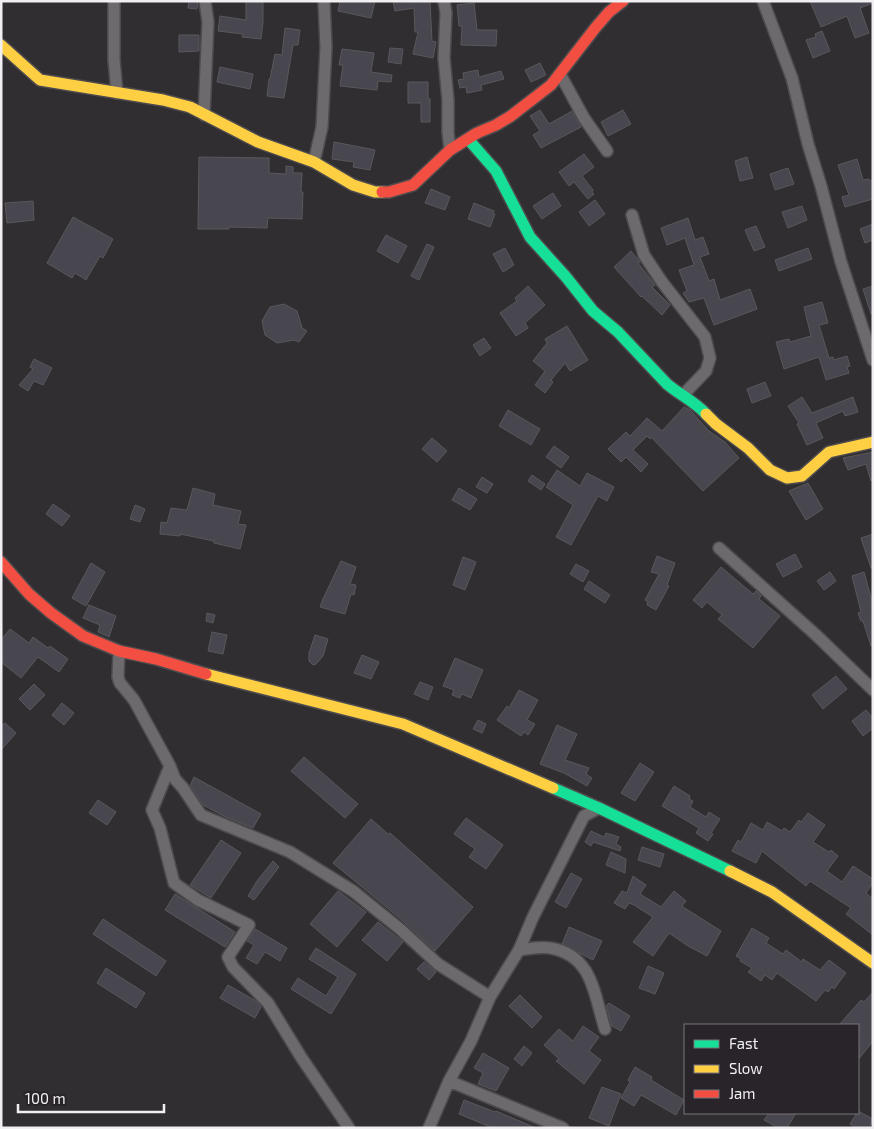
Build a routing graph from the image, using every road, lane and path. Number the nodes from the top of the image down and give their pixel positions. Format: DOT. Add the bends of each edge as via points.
graph roads {
  1 [pos="114,1"];
  2 [pos="205,1"];
  3 [pos="324,1"];
  4 [pos="444,1"];
  5 [pos="623,1"];
  6 [pos="763,1"];
  7 [pos="1,45"];
  8 [pos="560,74"];
  9 [pos="117,93"];
  10 [pos="204,115"];
  11 [pos="468,138"];
  12 [pos="450,150"];
  13 [pos="607,151"];
  14 [pos="314,162"];
  15 [pos="632,215"];
  16 [pos="872,356"];
  17 [pos="682,395"];
  18 [pos="873,442"];
  19 [pos="719,548"];
  20 [pos="1,562"];
  21 [pos="119,651"];
  22 [pos="873,690"];
  23 [pos="170,766"];
  24 [pos="599,808"];
  25 [pos="519,950"];
  26 [pos="873,963"];
  27 [pos="490,997"];
  28 [pos="605,1030"];
  29 [pos="449,1081"];
  30 [pos="349,1128"];
  31 [pos="429,1128"];
  32 [pos="563,1128"];
  1 -- 9 [label="street"];
  2 -- 10 [label="street" via="208,22"];
  3 -- 14 [label="street" via="326,47 322,127"];
  4 -- 12 [label="street"];
  5 -- 8 [label="street" via="603,20"];
  6 -- 16 [label="street" via="792,78 841,262"];
  7 -- 9 [label="street" via="40,80"];
  8 -- 11 [label="street" via="541,94 511,116"];
  8 -- 13 [label="street"];
  9 -- 10 [label="street" via="163,100 190,107"];
  10 -- 14 [label="street" via="258,142"];
  11 -- 12 [label="street"];
  11 -- 17 [label="street" via="496,171 530,237 593,311"];
  12 -- 14 [label="street" via="413,185 389,192 375,192 354,185"];
  15 -- 17 [label="street" via="644,255 705,337 710,358 706,371"];
  17 -- 18 [label="street" via="696,403 770,470 787,478 802,476 829,452"];
  19 -- 22 [label="street" via="816,634"];
  20 -- 21 [label="street" via="51,613 83,636"];
  21 -- 23 [label="street" via="120,683 134,700"];
  21 -- 24 [label="street" via="403,724"];
  23 -- 27 [label="street" via="174,779 201,815 290,852 353,891 438,964"];
  23 -- 30 [label="street" via="152,810 174,883 198,900 249,925 228,957 233,967 268,1003"];
  24 -- 25 [label="street" via="584,816"];
  24 -- 26 [label="street" via="772,892"];
  25 -- 27 [label="street"];
  25 -- 28 [label="street" via="549,947 581,961 590,976"];
  27 -- 29 [label="street"];
  29 -- 31 [label="street"];
  29 -- 32 [label="street"];
}
